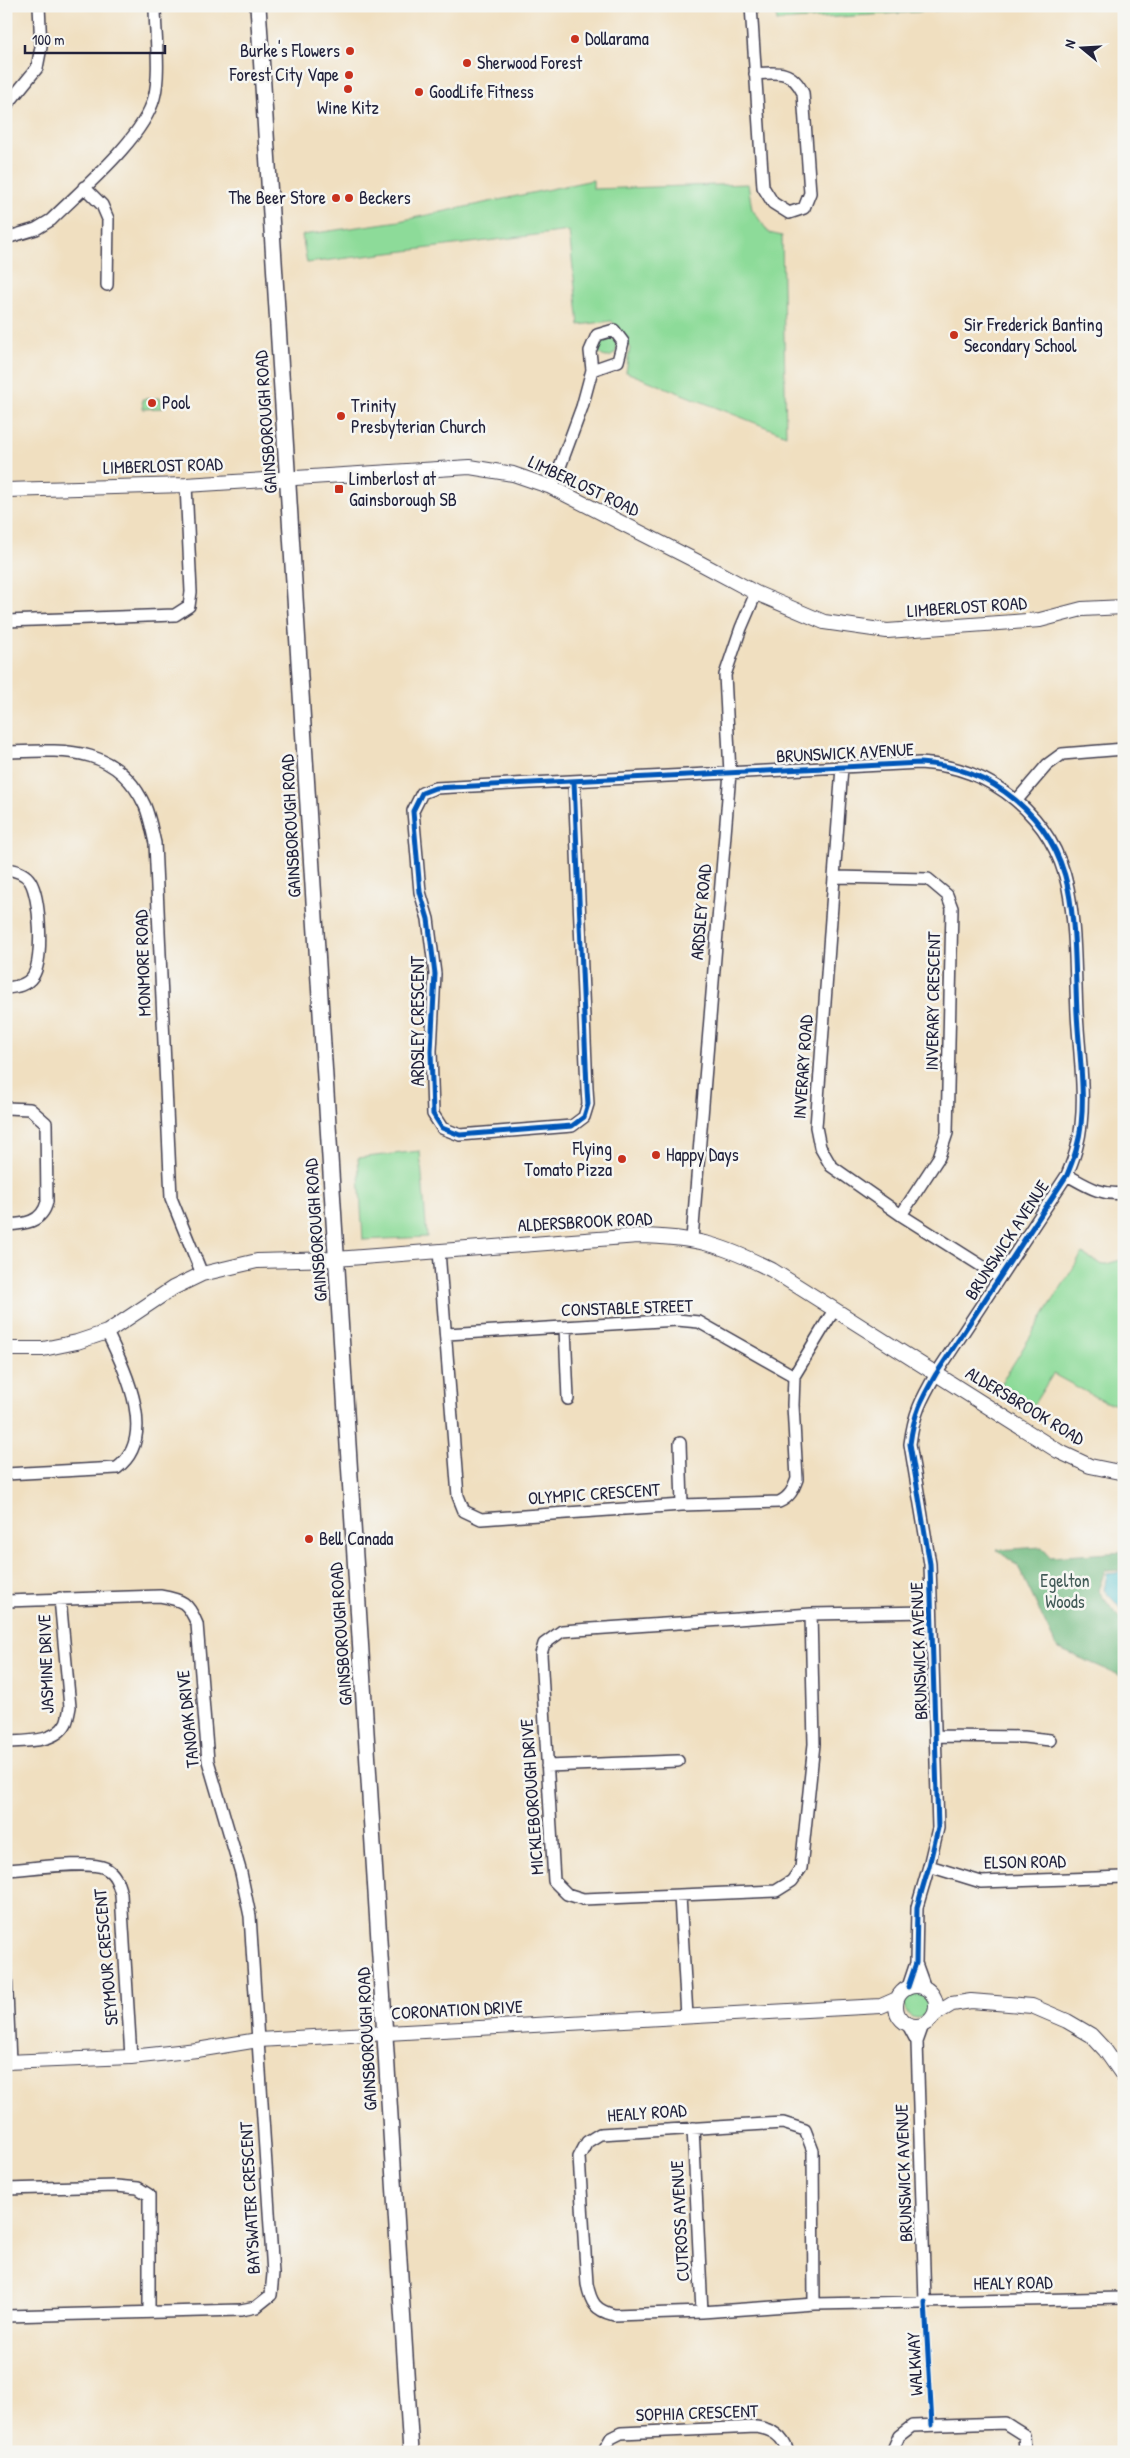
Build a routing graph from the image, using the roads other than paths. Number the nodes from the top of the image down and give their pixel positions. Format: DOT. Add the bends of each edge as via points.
graph roads {
  1 [pos="40,6"];
  2 [pos="155,6"];
  3 [pos="258,6"];
  4 [pos="751,6"];
  5 [pos="755,74"];
  6 [pos="6,106"];
  7 [pos="84,187"];
  8 [pos="6,238"];
  9 [pos="107,285"];
  10 [pos="592,370"];
  11 [pos="289,478"];
  12 [pos="186,485"];
  13 [pos="552,488"];
  14 [pos="6,490"];
  15 [pos="756,593"];
  16 [pos="1124,607"];
  17 [pos="6,621"];
  18 [pos="1124,748"];
  19 [pos="6,752"];
  20 [pos="842,767"];
  21 [pos="730,773"];
  22 [pos="574,781"];
  23 [pos="1017,800"];
  24 [pos="6,869"];
  25 [pos="835,877"];
  26 [pos="6,988"];
  27 [pos="6,1108"];
  28 [pos="1067,1175"];
  29 [pos="1124,1193"];
  30 [pos="901,1215"];
  31 [pos="6,1225"];
  32 [pos="692,1239"];
  33 [pos="439,1251"];
  34 [pos="336,1259"];
  35 [pos="202,1274"];
  36 [pos="999,1277"];
  37 [pos="834,1310"];
  38 [pos="565,1328"];
  39 [pos="107,1332"];
  40 [pos="447,1334"];
  41 [pos="6,1349"];
  42 [pos="936,1374"];
  43 [pos="794,1376"];
  44 [pos="568,1399"];
  45 [pos="680,1443"];
  46 [pos="1124,1473"];
  47 [pos="6,1474"];
  48 [pos="682,1506"];
  49 [pos="60,1598"];
  50 [pos="6,1601"];
  51 [pos="931,1612"];
  52 [pos="811,1614"];
  53 [pos="936,1736"];
  54 [pos="1050,1740"];
  55 [pos="6,1742"];
  56 [pos="678,1761"];
  57 [pos="547,1766"];
  58 [pos="930,1866"];
  59 [pos="6,1870"];
  60 [pos="1124,1877"];
  61 [pos="680,1896"];
  62 [pos="916,1963"];
  63 [pos="6,1970"];
  64 [pos="908,1987"];
  65 [pos="929,1991"];
  66 [pos="897,1999"];
  67 [pos="952,2004"];
  68 [pos="881,2006"];
  69 [pos="898,2014"];
  70 [pos="934,2014"];
  71 [pos="687,2016"];
  72 [pos="908,2024"];
  73 [pos="923,2025"];
  74 [pos="386,2033"];
  75 [pos="258,2040"];
  76 [pos="917,2042"];
  77 [pos="131,2057"];
  78 [pos="8,2062"];
  79 [pos="1124,2077"];
  80 [pos="693,2128"];
  81 [pos="6,2189"];
  82 [pos="1124,2298"];
  83 [pos="925,2302"];
  84 [pos="814,2304"];
  85 [pos="149,2310"];
  86 [pos="702,2312"];
  87 [pos="6,2316"];
  88 [pos="411,2452"];
  89 [pos="603,2452"];
  90 [pos="788,2452"];
  91 [pos="892,2452"];
  92 [pos="1025,2452"];
  1 -- 6 [label="street" via="41,47 37,68"];
  2 -- 7 [label="street" via="156,84 148,114 129,140"];
  3 -- 11 [label="main road, GAINSBOROUGH ROAD"];
  4 -- 5 [label="street"];
  5 -- 5 [label="street" via="763,187 773,204 789,212 804,208 810,193 802,93 797,81 785,74"];
  7 -- 8 [label="street" via="51,220 36,229"];
  7 -- 9 [label="street" via="102,205 108,219"];
  10 -- 13 [label="street"];
  11 -- 12 [label="street, LIMBERLOST ROAD"];
  11 -- 13 [label="street, LIMBERLOST ROAD" via="470,467 513,474"];
  11 -- 34 [label="main road, GAINSBOROUGH ROAD"];
  12 -- 14 [label="street, LIMBERLOST ROAD"];
  12 -- 17 [label="street" via="189,606 175,615"];
  13 -- 15 [label="street, LIMBERLOST ROAD"];
  15 -- 16 [label="street, LIMBERLOST ROAD" via="824,622 887,631 1040,620 1082,610"];
  15 -- 21 [label="street, ARDSLEY ROAD" via="725,675"];
  18 -- 23 [label="street" via="1062,754 1047,765"];
  19 -- 35 [label="street, MONMORE ROAD" via="70,750 96,758 113,766 128,781 144,806 156,843 172,1198"];
  20 -- 21 [label="street, BRUNSWICK AVENUE"];
  20 -- 23 [label="street, BRUNSWICK AVENUE" via="944,764 984,780"];
  20 -- 25 [label="street, INVERARY ROAD"];
  21 -- 22 [label="street, ARDSLEY CRESCENT"];
  21 -- 32 [label="street, ARDSLEY ROAD"];
  22 -- 22 [label="street, ARDSLEY CRESCENT" via="588,1088 584,1117 572,1126 545,1130 460,1134 442,1128 433,1114 431,1051 435,974 428,919 420,892 413,811 422,793 435,788"];
  23 -- 28 [label="street, BRUNSWICK AVENUE" via="1058,856 1068,889 1082,1109 1078,1145"];
  24 -- 26 [label="street" via="16,870 29,879 35,894 40,941 34,975 25,984"];
  25 -- 30 [label="street, INVERARY ROAD" via="816,1127 820,1147 831,1166"];
  25 -- 30 [label="street, INVERARY CRESCENT" via="928,879 947,895 952,908 947,1133 939,1157"];
  27 -- 31 [label="street" via="30,1109 46,1123 47,1202 38,1218 27,1224"];
  28 -- 29 [label="street" via="1096,1192"];
  28 -- 36 [label="street, BRUNSWICK AVENUE"];
  30 -- 36 [label="street, INVERARY ROAD"];
  32 -- 33 [label="street, ALDERSBROOK ROAD" via="638,1236"];
  32 -- 37 [label="street, ALDERSBROOK ROAD" via="738,1252"];
  33 -- 34 [label="street, ALDERSBROOK ROAD"];
  33 -- 40 [label="street, OLYMPIC CRESCENT"];
  34 -- 35 [label="street, ALDERSBROOK ROAD" via="257,1261"];
  34 -- 74 [label="main road, GAINSBOROUGH ROAD"];
  35 -- 39 [label="street, ALDERSBROOK ROAD" via="173,1288"];
  36 -- 42 [label="street, BRUNSWICK AVENUE"];
  37 -- 42 [label="street, ALDERSBROOK ROAD"];
  37 -- 43 [label="street, OLYMPIC CRESCENT"];
  38 -- 40 [label="street, CONSTABLE STREET"];
  38 -- 43 [label="street, CONSTABLE STREET" via="677,1320 699,1322"];
  38 -- 44 [label="street"];
  39 -- 41 [label="street, ALDERSBROOK ROAD" via="43,1349"];
  39 -- 47 [label="street" via="133,1394 137,1422 130,1456 118,1468"];
  40 -- 48 [label="street, OLYMPIC CRESCENT" via="458,1496 464,1511 481,1519"];
  42 -- 46 [label="street, ALDERSBROOK ROAD" via="1058,1451 1090,1466"];
  42 -- 51 [label="street, BRUNSWICK AVENUE" via="917,1408 910,1444 930,1564"];
  43 -- 48 [label="street, OLYMPIC CRESCENT" via="796,1479 787,1498 779,1502"];
  45 -- 48 [label="street"];
  49 -- 50 [label="street, TANOAK DRIVE"];
  49 -- 55 [label="street, JASMINE DRIVE" via="70,1707 66,1724 51,1736 34,1741"];
  49 -- 75 [label="street, TANOAK DRIVE" via="160,1596 180,1599 191,1609 197,1624 208,1761 241,1873 250,1916"];
  51 -- 52 [label="street, MICKLEBOROUGH DRIVE"];
  51 -- 53 [label="street, BRUNSWICK AVENUE"];
  52 -- 57 [label="street, MICKLEBOROUGH DRIVE" via="562,1631 544,1644 541,1654"];
  52 -- 61 [label="street, MICKLEBOROUGH DRIVE" via="814,1744 801,1868 792,1881 776,1891"];
  53 -- 54 [label="street"];
  53 -- 58 [label="street, BRUNSWICK AVENUE" via="938,1828"];
  56 -- 57 [label="street"];
  57 -- 61 [label="street, MICKLEBOROUGH DRIVE" via="554,1881 567,1894 583,1899"];
  58 -- 60 [label="street, ELSON ROAD" via="981,1882"];
  58 -- 62 [label="street, BRUNSWICK AVENUE" via="917,1907"];
  59 -- 77 [label="street, SEYMOUR CRESCENT" via="80,1866 104,1868 117,1878 121,1894"];
  61 -- 71 [label="street"];
  62 -- 64 [label="street, BRUNSWICK AVENUE"];
  62 -- 65 [label="street, BRUNSWICK AVENUE"];
  63 -- 78 [label="street"];
  64 -- 65 [label="street"];
  64 -- 66 [label="street"];
  65 -- 67 [label="street"];
  65 -- 70 [label="street" via="936,2004"];
  66 -- 68 [label="street, CORONATION DRIVE"];
  66 -- 69 [label="street"];
  67 -- 70 [label="street"];
  67 -- 79 [label="street" via="1032,2006 1090,2035 1106,2050"];
  68 -- 69 [label="street, CORONATION DRIVE"];
  68 -- 71 [label="street, CORONATION DRIVE"];
  69 -- 72 [label="street"];
  70 -- 73 [label="street"];
  71 -- 74 [label="street, CORONATION DRIVE"];
  72 -- 73 [label="street"];
  72 -- 76 [label="street, BRUNSWICK AVENUE"];
  73 -- 76 [label="street, BRUNSWICK AVENUE"];
  74 -- 75 [label="street, CORONATION DRIVE"];
  74 -- 88 [label="main road, GAINSBOROUGH ROAD"];
  75 -- 77 [label="street, CORONATION DRIVE"];
  75 -- 85 [label="street, BAYSWATER CRESCENT" via="273,2274 271,2295 256,2307 241,2310"];
  76 -- 83 [label="street, BRUNSWICK AVENUE"];
  77 -- 78 [label="street, CORONATION DRIVE"];
  80 -- 84 [label="street, HEALY ROAD" via="783,2123 804,2130 812,2150"];
  80 -- 86 [label="street, CUTROSS AVENUE"];
  80 -- 86 [label="street, HEALY ROAD" via="600,2134 587,2142 579,2157 587,2284 590,2297 600,2311 614,2315"];
  81 -- 85 [label="street" via="116,2186 138,2188 149,2196"];
  82 -- 83 [label="street, HEALY ROAD"];
  83 -- 84 [label="street, HEALY ROAD"];
  84 -- 86 [label="street, HEALY ROAD"];
  85 -- 87 [label="street, BAYSWATER CRESCENT"];
  89 -- 90 [label="street, SOPHIA CRESCENT" via="611,2438 621,2433 756,2427 768,2428 780,2436"];
  91 -- 92 [label="street" via="899,2436 912,2426 1005,2423 1024,2435"];
}
